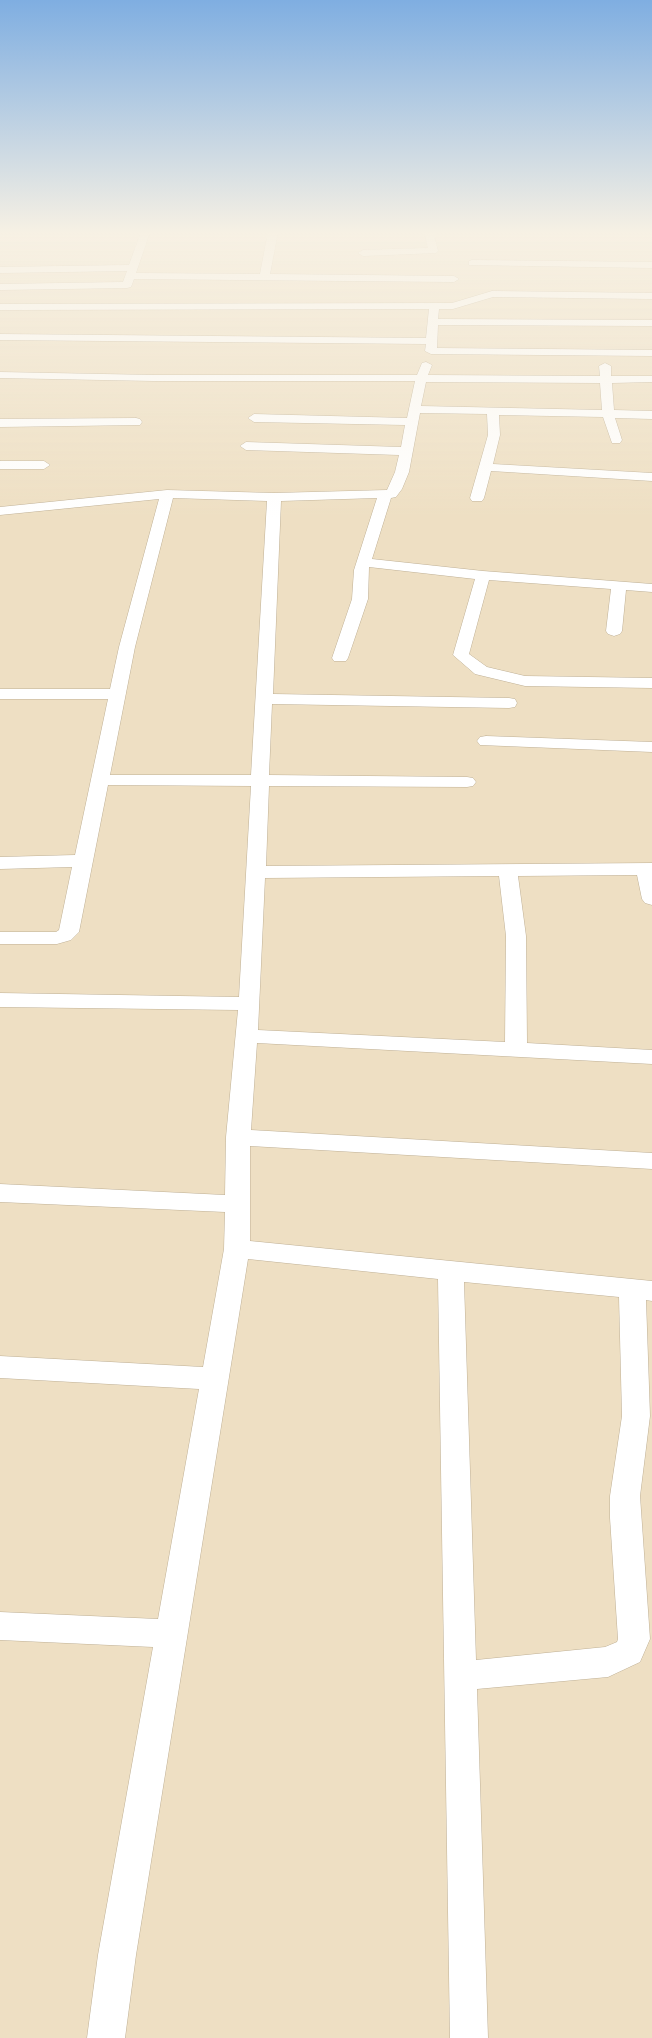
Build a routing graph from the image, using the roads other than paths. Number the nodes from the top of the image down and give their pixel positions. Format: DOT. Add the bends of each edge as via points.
graph roads {
  1 [pos="433,327"];
  2 [pos="0,337"];
  3 [pos="431,346"];
  4 [pos="603,353"];
  5 [pos="652,353"];
  6 [pos="0,375"];
  7 [pos="421,378"];
  8 [pos="652,379"];
  9 [pos="607,380"];
  10 [pos="415,409"];
  11 [pos="493,411"];
  12 [pos="608,414"];
  13 [pos="652,415"];
  14 [pos="254,418"];
  15 [pos="136,422"];
  16 [pos="412,422"];
  17 [pos="0,423"];
  18 [pos="616,440"];
  19 [pos="246,446"];
  20 [pos="408,451"];
  21 [pos="0,465"];
  22 [pos="44,465"];
  23 [pos="486,467"];
  24 [pos="652,477"];
  25 [pos="167,494"];
  26 [pos="385,495"];
  27 [pos="274,497"];
  28 [pos="477,498"];
  29 [pos="0,511"];
  30 [pos="364,562"];
  31 [pos="483,575"];
  32 [pos="619,585"];
  33 [pos="652,588"];
  34 [pos="614,632"];
  35 [pos="340,658"];
  36 [pos="652,683"];
  37 [pos="0,694"];
  38 [pos="117,694"];
  39 [pos="264,699"];
  40 [pos="508,703"];
  41 [pos="486,741"];
  42 [pos="652,747"];
  43 [pos="100,780"];
  44 [pos="260,780"];
  45 [pos="467,782"];
  46 [pos="84,861"];
  47 [pos="0,863"];
  48 [pos="649,869"];
  49 [pos="508,871"];
  50 [pos="256,872"];
  51 [pos="652,899"];
  52 [pos="0,938"];
  53 [pos="0,1000"];
  54 [pos="249,1004"];
  55 [pos="247,1036"];
  56 [pos="516,1050"];
  57 [pos="652,1057"];
  58 [pos="238,1137"];
  59 [pos="652,1161"];
  60 [pos="0,1193"];
  61 [pos="238,1204"];
  62 [pos="237,1249"];
  63 [pos="452,1271"];
  64 [pos="642,1290"];
  65 [pos="0,1367"];
  66 [pos="215,1379"];
  67 [pos="0,1626"];
  68 [pos="172,1634"];
  69 [pos="461,1676"];
  70 [pos="106,2038"];
  71 [pos="469,2038"];
  1 -- 3 [label="street"];
  2 -- 3 [label="street"];
  3 -- 4 [label="street"];
  3 -- 7 [label="street"];
  4 -- 5 [label="street"];
  4 -- 9 [label="street"];
  6 -- 7 [label="street"];
  7 -- 9 [label="street"];
  7 -- 10 [label="street"];
  8 -- 9 [label="street"];
  9 -- 12 [label="street"];
  10 -- 11 [label="street"];
  10 -- 16 [label="street"];
  11 -- 12 [label="street"];
  11 -- 23 [label="street" via="494,435"];
  12 -- 13 [label="street"];
  12 -- 18 [label="street"];
  14 -- 16 [label="street"];
  15 -- 17 [label="street"];
  16 -- 20 [label="street"];
  19 -- 20 [label="street"];
  20 -- 26 [label="street" via="395,489 391,494"];
  21 -- 22 [label="street"];
  23 -- 24 [label="street"];
  23 -- 28 [label="street"];
  25 -- 27 [label="street"];
  25 -- 29 [label="street"];
  25 -- 38 [label="street"];
  26 -- 27 [label="street"];
  26 -- 30 [label="street"];
  27 -- 39 [label="street"];
  30 -- 31 [label="street"];
  30 -- 35 [label="street" via="361,570 360,599"];
  31 -- 32 [label="street"];
  31 -- 36 [label="street" via="461,655 481,671 525,681"];
  32 -- 33 [label="street"];
  32 -- 34 [label="street"];
  37 -- 38 [label="street"];
  38 -- 43 [label="street"];
  39 -- 40 [label="street"];
  39 -- 44 [label="street"];
  41 -- 42 [label="street"];
  43 -- 44 [label="street"];
  43 -- 46 [label="street"];
  44 -- 45 [label="street"];
  44 -- 50 [label="street"];
  46 -- 47 [label="street"];
  46 -- 52 [label="street" via="69,932 57,938"];
  48 -- 49 [label="street"];
  48 -- 51 [label="street"];
  49 -- 50 [label="street"];
  49 -- 56 [label="street" via="516,936"];
  50 -- 54 [label="street"];
  53 -- 54 [label="street"];
  54 -- 55 [label="street"];
  55 -- 56 [label="street"];
  55 -- 58 [label="street"];
  56 -- 57 [label="street"];
  58 -- 59 [label="street"];
  58 -- 61 [label="street"];
  60 -- 61 [label="street"];
  61 -- 62 [label="street"];
  62 -- 63 [label="street"];
  62 -- 66 [label="street"];
  63 -- 64 [label="street"];
  63 -- 69 [label="street"];
  64 -- 69 [label="street" via="636,1416 625,1496 634,1639 629,1652 608,1662"];
  65 -- 66 [label="street"];
  66 -- 68 [label="street"];
  67 -- 68 [label="street"];
  68 -- 70 [label="street" via="117,1955"];
  69 -- 71 [label="street"];
}
